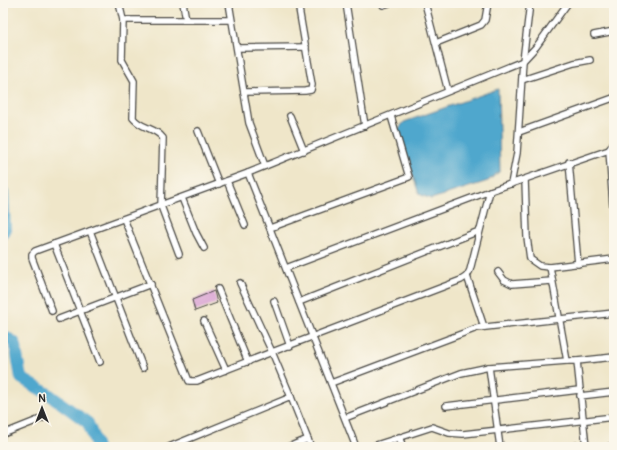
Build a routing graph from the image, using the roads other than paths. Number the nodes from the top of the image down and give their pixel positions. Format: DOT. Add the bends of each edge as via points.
graph roads {
  1 [pos="120,3"];
  2 [pos="183,3"];
  3 [pos="229,3"];
  4 [pos="298,3"];
  5 [pos="346,3"];
  6 [pos="390,3"];
  7 [pos="425,3"];
  8 [pos="488,3"];
  9 [pos="530,3"];
  10 [pos="568,3"];
  11 [pos="383,5"];
  12 [pos="123,20"];
  13 [pos="186,20"];
  14 [pos="231,20"];
  15 [pos="614,31"];
  16 [pos="594,35"];
  17 [pos="436,43"];
  18 [pos="306,47"];
  19 [pos="237,48"];
  20 [pos="590,60"];
  21 [pos="523,61"];
  22 [pos="522,80"];
  23 [pos="448,91"];
  24 [pos="245,92"];
  25 [pos="614,99"];
  26 [pos="290,116"];
  27 [pos="391,116"];
  28 [pos="365,126"];
  29 [pos="198,131"];
  30 [pos="519,132"];
  31 [pos="614,142"];
  32 [pos="610,150"];
  33 [pos="304,151"];
  34 [pos="569,162"];
  35 [pos="265,166"];
  36 [pos="248,173"];
  37 [pos="524,180"];
  38 [pos="227,181"];
  39 [pos="219,184"];
  40 [pos="511,184"];
  41 [pos="490,191"];
  42 [pos="182,198"];
  43 [pos="161,206"];
  44 [pos="124,219"];
  45 [pos="614,221"];
  46 [pos="245,226"];
  47 [pos="270,228"];
  48 [pos="90,231"];
  49 [pos="479,231"];
  50 [pos="54,244"];
  51 [pos="204,248"];
  52 [pos="179,254"];
  53 [pos="614,259"];
  54 [pos="578,264"];
  55 [pos="550,267"];
  56 [pos="286,268"];
  57 [pos="498,272"];
  58 [pos="467,276"];
  59 [pos="552,281"];
  60 [pos="151,284"];
  61 [pos="240,284"];
  62 [pos="218,289"];
  63 [pos="115,298"];
  64 [pos="274,301"];
  65 [pos="299,302"];
  66 [pos="52,311"];
  67 [pos="79,311"];
  68 [pos="614,313"];
  69 [pos="59,319"];
  70 [pos="559,319"];
  71 [pos="204,321"];
  72 [pos="484,327"];
  73 [pos="313,337"];
  74 [pos="290,346"];
  75 [pos="272,352"];
  76 [pos="614,357"];
  77 [pos="567,360"];
  78 [pos="577,360"];
  79 [pos="100,362"];
  80 [pos="248,362"];
  81 [pos="143,368"];
  82 [pos="489,368"];
  83 [pos="226,370"];
  84 [pos="331,383"];
  85 [pos="579,390"];
  86 [pos="614,392"];
  87 [pos="580,396"];
  88 [pos="291,397"];
  89 [pos="494,400"];
  90 [pos="446,406"];
  91 [pos="614,417"];
  92 [pos="43,418"];
  93 [pos="345,418"];
  94 [pos="583,420"];
  95 [pos="498,430"];
  96 [pos="3,434"];
  97 [pos="399,437"];
  98 [pos="308,439"];
  99 [pos="586,446"];
  100 [pos="614,446"];
  101 [pos="169,447"];
  102 [pos="288,447"];
  103 [pos="311,447"];
  104 [pos="356,447"];
  105 [pos="370,447"];
  106 [pos="403,447"];
  107 [pos="500,447"];
  108 [pos="569,447"];
  109 [pos="607,447"];
  1 -- 12 [label="street"];
  2 -- 13 [label="street"];
  3 -- 14 [label="street"];
  4 -- 18 [label="street"];
  5 -- 28 [label="street"];
  6 -- 11 [label="street"];
  7 -- 17 [label="street"];
  8 -- 17 [label="street" via="485,20 480,25"];
  9 -- 21 [label="street"];
  10 -- 21 [label="street"];
  12 -- 13 [label="street"];
  12 -- 43 [label="street" via="122,60 134,81 133,118 141,126 160,134 163,138"];
  13 -- 14 [label="street"];
  14 -- 19 [label="street"];
  15 -- 16 [label="street"];
  17 -- 23 [label="street"];
  18 -- 19 [label="street"];
  18 -- 24 [label="street" via="311,90"];
  19 -- 24 [label="street"];
  20 -- 22 [label="street"];
  21 -- 22 [label="street"];
  21 -- 23 [label="street"];
  22 -- 30 [label="street"];
  23 -- 27 [label="street"];
  24 -- 35 [label="street" via="251,128"];
  25 -- 30 [label="street"];
  26 -- 33 [label="street"];
  27 -- 28 [label="street"];
  27 -- 47 [label="street" via="410,177"];
  28 -- 33 [label="street"];
  29 -- 39 [label="street"];
  30 -- 40 [label="street"];
  31 -- 32 [label="street"];
  32 -- 34 [label="street"];
  32 -- 45 [label="street"];
  33 -- 35 [label="street"];
  34 -- 37 [label="street"];
  34 -- 54 [label="street"];
  35 -- 36 [label="street"];
  36 -- 38 [label="street"];
  36 -- 47 [label="street"];
  37 -- 40 [label="street"];
  37 -- 55 [label="street" via="530,259 540,266"];
  38 -- 39 [label="street"];
  38 -- 46 [label="street"];
  39 -- 42 [label="street"];
  40 -- 41 [label="street"];
  41 -- 49 [label="street"];
  41 -- 56 [label="street"];
  42 -- 43 [label="street"];
  42 -- 51 [label="street"];
  43 -- 44 [label="street"];
  43 -- 52 [label="street"];
  44 -- 48 [label="street"];
  44 -- 60 [label="street"];
  47 -- 56 [label="street"];
  48 -- 50 [label="street"];
  48 -- 63 [label="street"];
  49 -- 58 [label="street"];
  49 -- 65 [label="street"];
  50 -- 66 [label="street" via="32,254"];
  50 -- 67 [label="street"];
  53 -- 54 [label="street"];
  54 -- 55 [label="street"];
  55 -- 59 [label="street"];
  56 -- 65 [label="street"];
  57 -- 59 [label="street" via="504,280 512,284"];
  58 -- 72 [label="street"];
  58 -- 73 [label="street"];
  59 -- 70 [label="street"];
  60 -- 63 [label="street"];
  60 -- 83 [label="street" via="189,382"];
  61 -- 75 [label="street"];
  62 -- 80 [label="street"];
  63 -- 67 [label="street"];
  63 -- 81 [label="street"];
  64 -- 74 [label="street"];
  65 -- 73 [label="street"];
  67 -- 69 [label="street"];
  67 -- 79 [label="street"];
  68 -- 70 [label="street"];
  70 -- 72 [label="street"];
  70 -- 77 [label="street"];
  71 -- 83 [label="street"];
  72 -- 84 [label="street" via="463,332"];
  73 -- 74 [label="street"];
  73 -- 84 [label="street"];
  74 -- 75 [label="street"];
  75 -- 80 [label="street"];
  75 -- 88 [label="street"];
  76 -- 78 [label="street"];
  77 -- 78 [label="street"];
  77 -- 82 [label="street"];
  78 -- 85 [label="street"];
  80 -- 83 [label="street"];
  82 -- 89 [label="street"];
  82 -- 93 [label="street" via="461,373"];
  84 -- 93 [label="street"];
  85 -- 87 [label="street"];
  85 -- 89 [label="street"];
  86 -- 87 [label="street"];
  87 -- 94 [label="street"];
  88 -- 98 [label="street"];
  88 -- 101 [label="street"];
  89 -- 90 [label="street"];
  89 -- 95 [label="street"];
  91 -- 94 [label="street"];
  92 -- 96 [label="street"];
  93 -- 104 [label="street"];
  94 -- 95 [label="street"];
  94 -- 99 [label="street"];
  95 -- 97 [label="street" via="454,434 432,427"];
  95 -- 107 [label="street"];
  97 -- 105 [label="street"];
  97 -- 106 [label="street"];
  98 -- 102 [label="street"];
  98 -- 103 [label="street"];
  99 -- 108 [label="street"];
  100 -- 109 [label="street"];
}
